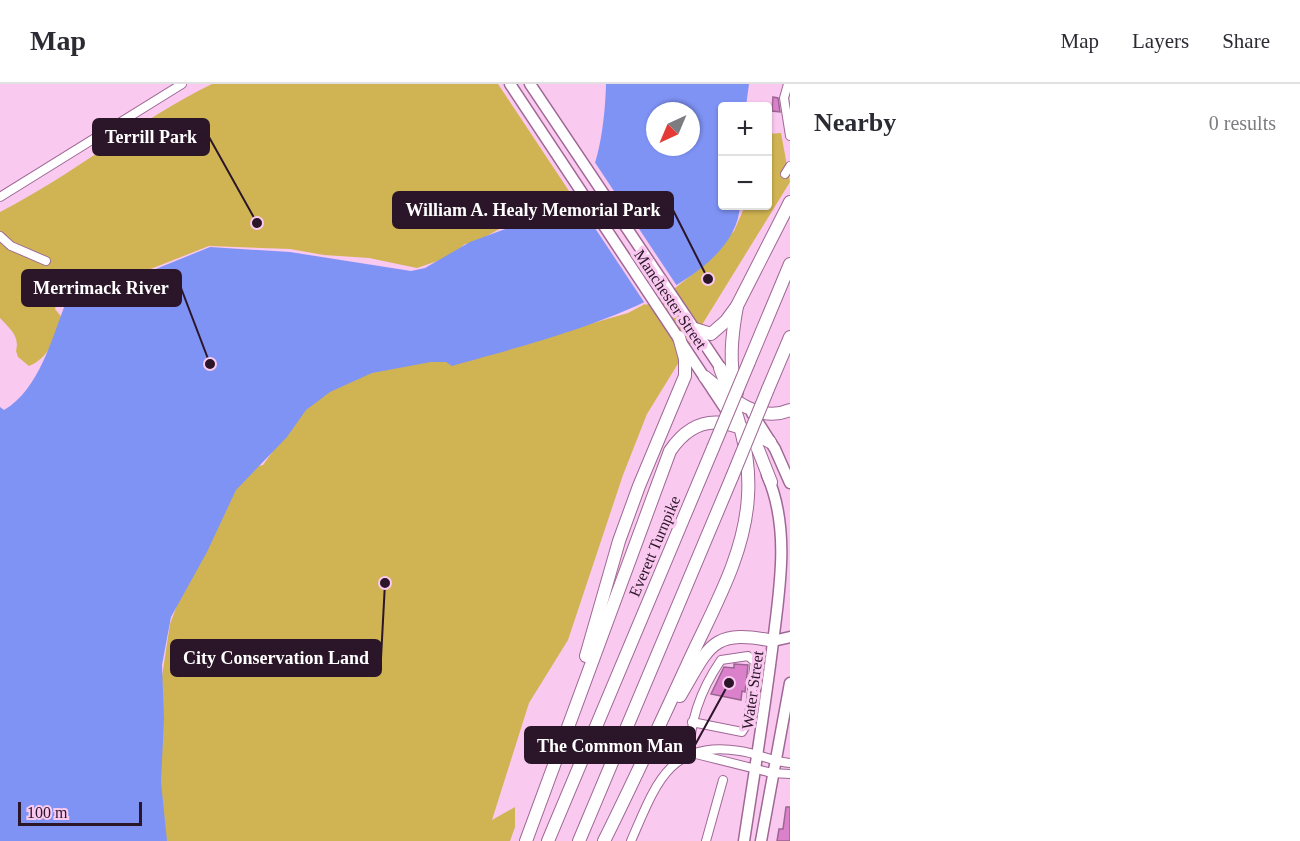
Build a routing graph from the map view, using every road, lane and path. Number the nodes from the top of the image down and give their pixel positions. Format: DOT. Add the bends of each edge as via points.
graph roads {
  1 [pos="182,84"];
  2 [pos="510,84"];
  3 [pos="531,84"];
  4 [pos="788,84"];
  5 [pos="790,136"];
  6 [pos="790,166"];
  7 [pos="785,174"];
  8 [pos="0,197"];
  9 [pos="790,202"];
  10 [pos="0,236"];
  11 [pos="46,261"];
  12 [pos="790,264"];
  13 [pos="738,306"];
  14 [pos="695,329"];
  15 [pos="679,337"];
  16 [pos="790,337"];
  17 [pos="720,368"];
  18 [pos="705,377"];
  19 [pos="739,399"];
  20 [pos="790,410"];
  21 [pos="743,430"];
  22 [pos="770,442"];
  23 [pos="771,482"];
  24 [pos="790,483"];
  25 [pos="790,637"];
  26 [pos="773,640"];
  27 [pos="790,683"];
  28 [pos="750,717"];
  29 [pos="763,720"];
  30 [pos="692,722"];
  31 [pos="560,750"];
  32 [pos="758,754"];
  33 [pos="693,755"];
  34 [pos="644,760"];
  35 [pos="775,760"];
  36 [pos="790,763"];
  37 [pos="755,769"];
  38 [pos="772,773"];
  39 [pos="790,774"];
  40 [pos="723,780"];
  41 [pos="526,841"];
  42 [pos="548,841"];
  43 [pos="579,841"];
  44 [pos="604,841"];
  45 [pos="631,841"];
  46 [pos="706,841"];
  47 [pos="744,841"];
  48 [pos="760,841"];
  1 -- 8 [label="street"];
  2 -- 15 [label="main road, Manchester Street"];
  3 -- 14 [label="main road, Manchester Street"];
  4 -- 5 [label="street" via="784,98"];
  6 -- 7 [label="street"];
  9 -- 13 [label="highway"];
  10 -- 11 [label="street" via="11,246"];
  12 -- 42 [label="highway, Everett Turnpike, bridge"];
  13 -- 14 [label="highway" via="716,332 706,334"];
  13 -- 19 [label="highway" via="732,353"];
  14 -- 17 [label="main road, Manchester Street"];
  15 -- 18 [label="main road, Manchester Street"];
  15 -- 31 [label="highway" via="685,376 619,541"];
  16 -- 43 [label="highway, bridge"];
  17 -- 19 [label="highway"];
  18 -- 19 [label="highway"];
  18 -- 21 [label="main road, Manchester Street"];
  19 -- 20 [label="highway" via="766,416"];
  19 -- 21 [label="highway"];
  19 -- 22 [label="main road"];
  21 -- 22 [label="highway"];
  21 -- 23 [label="highway"];
  21 -- 31 [label="highway" via="717,421 704,424 685,433 670,451"];
  21 -- 34 [label="highway" via="748,495 741,543"];
  22 -- 24 [label="main road"];
  23 -- 26 [label="main road, Water Street" via="783,542"];
  25 -- 26 [label="main road"];
  26 -- 29 [label="main road, Water Street"];
  26 -- 34 [label="highway" via="739,635 712,646"];
  27 -- 35 [label="main road, Water Street"];
  28 -- 29 [label="street"];
  28 -- 30 [label="street" via="742,732"];
  28 -- 30 [label="street" via="754,662 748,656 736,656 721,660"];
  29 -- 32 [label="main road, Water Street"];
  30 -- 33 [label="street"];
  31 -- 41 [label="highway"];
  32 -- 33 [label="street" via="706,748"];
  32 -- 35 [label="street"];
  32 -- 37 [label="main road, Water Street"];
  33 -- 37 [label="street"];
  33 -- 45 [label="street" via="670,767 653,790"];
  34 -- 44 [label="highway"];
  35 -- 36 [label="street"];
  35 -- 38 [label="main road, Water Street"];
  37 -- 38 [label="street"];
  37 -- 47 [label="main road, Water Street"];
  38 -- 39 [label="street"];
  38 -- 48 [label="main road, Water Street"];
  40 -- 46 [label="street"];
}
